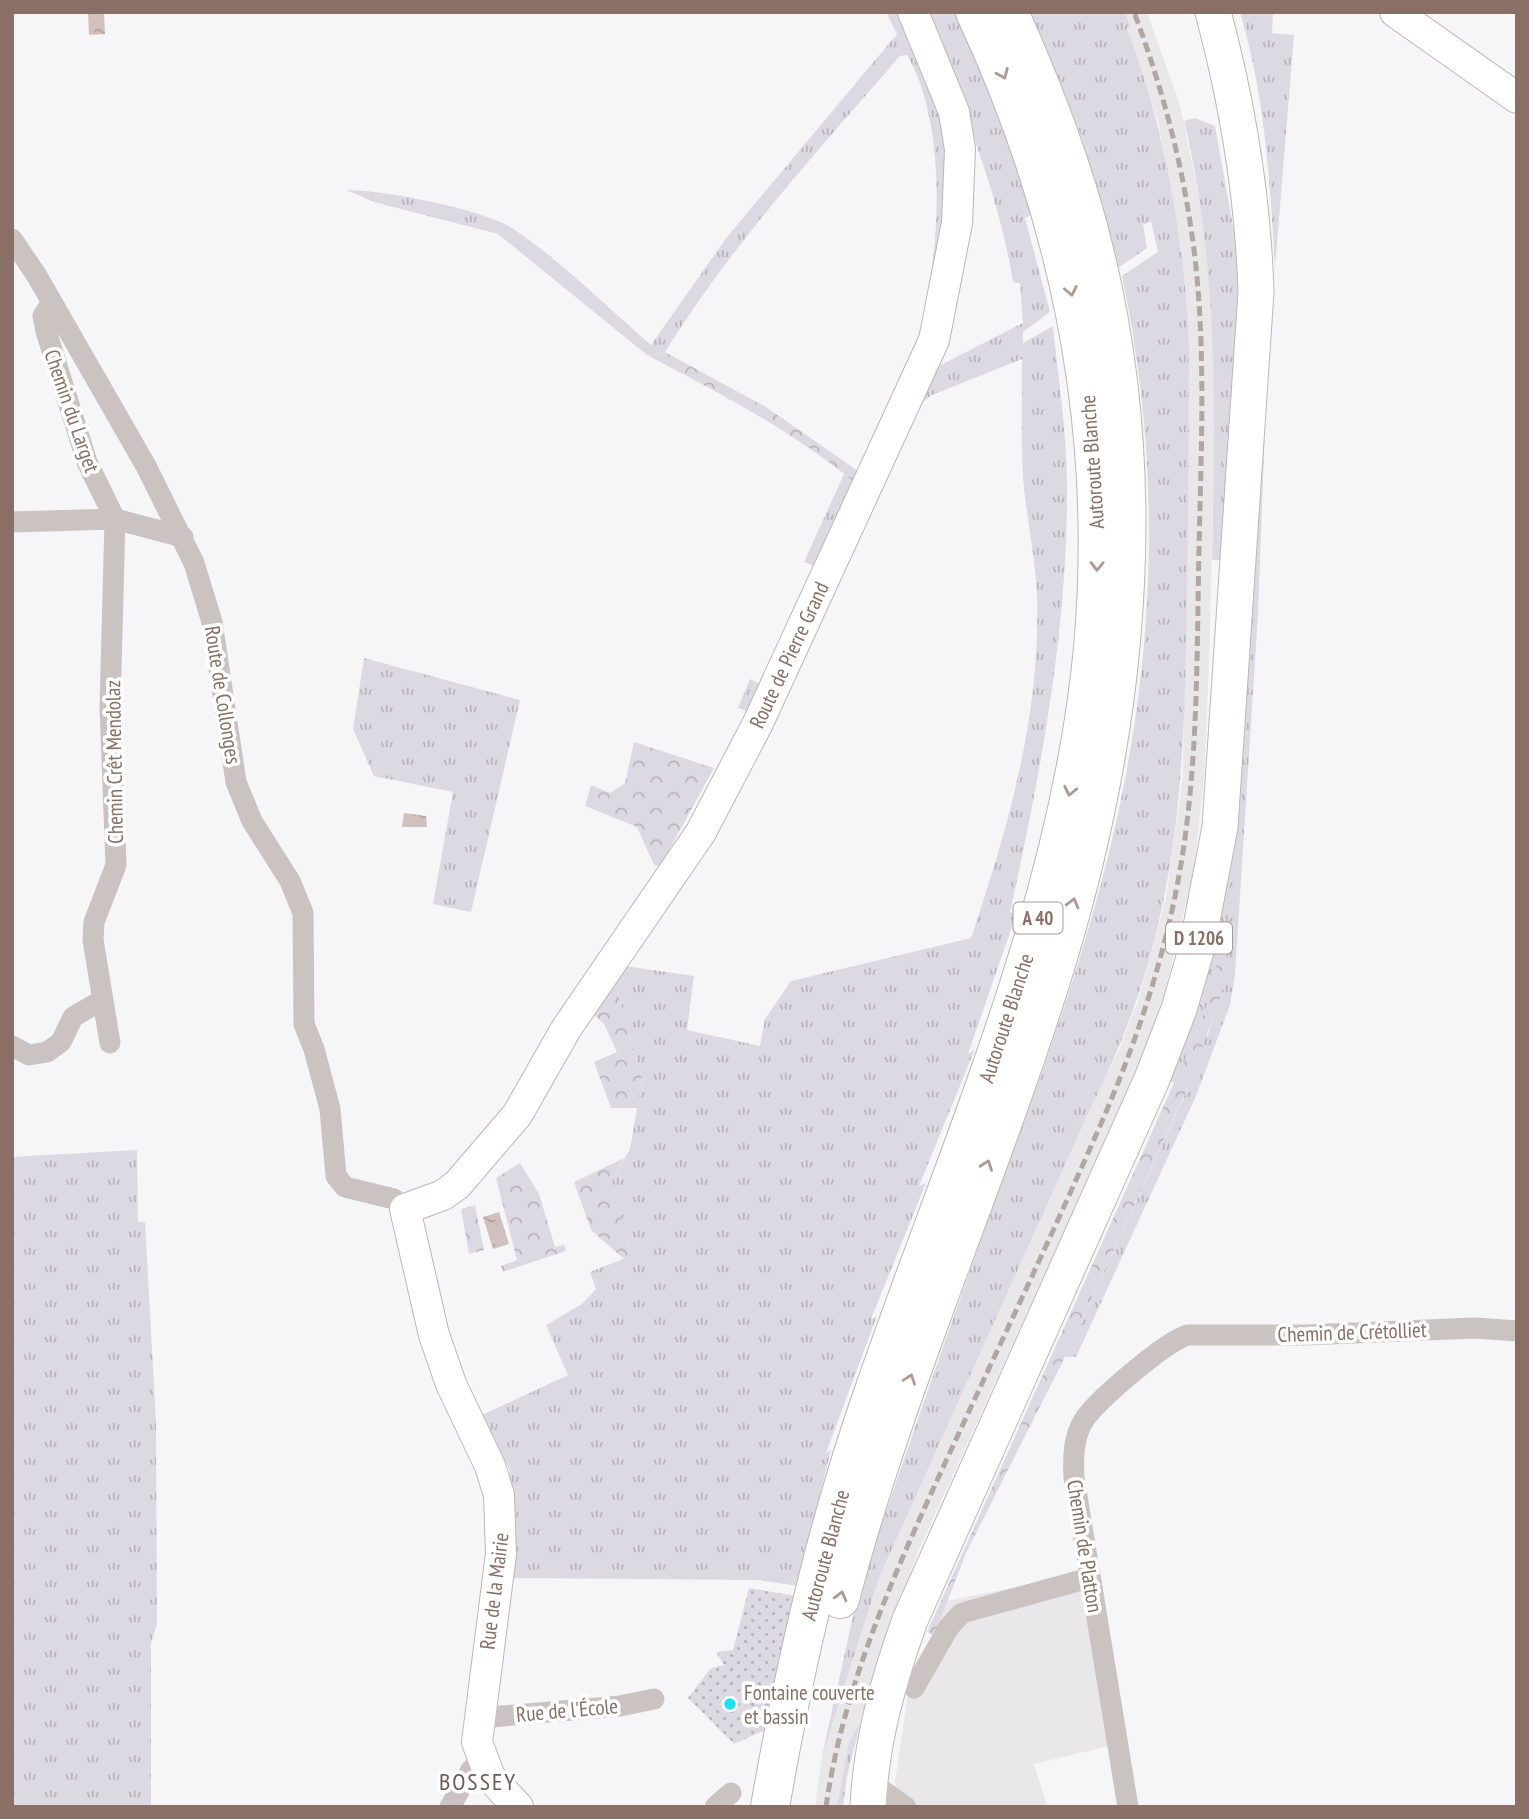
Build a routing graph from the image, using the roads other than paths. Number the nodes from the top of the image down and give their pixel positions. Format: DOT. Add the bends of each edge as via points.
graph roads {
  1 [pos="912,12"];
  2 [pos="975,12"];
  3 [pos="1009,12"];
  4 [pos="1213,12"];
  5 [pos="1401,14"];
  6 [pos="1517,97"];
  7 [pos="12,239"];
  8 [pos="52,302"];
  9 [pos="115,519"];
  10 [pos="12,522"];
  11 [pos="183,537"];
  12 [pos="103,1000"];
  13 [pos="110,1043"];
  14 [pos="12,1046"];
  15 [pos="405,1209"];
  16 [pos="1517,1331"];
  17 [pos="1188,1335"];
  18 [pos="1089,1578"];
  19 [pos="914,1688"];
  20 [pos="654,1699"];
  21 [pos="479,1718"];
  22 [pos="482,1761"];
  23 [pos="868,1794"];
  24 [pos="450,1807"];
  25 [pos="519,1807"];
  26 [pos="770,1807"];
  27 [pos="796,1807"];
  28 [pos="906,1807"];
  29 [pos="1128,1807"];
  1 -- 15 [label="street, Route de Pierre Grand" via="954,112 960,149 957,223 934,341 758,723 701,832 566,1029 517,1115 457,1185"];
  2 -- 26 [label="highway, Autoroute Blanche / A 40, one-way" via="1040,170 1057,224 1082,345 1097,492 1092,651 1075,769 1042,903 835,1514 796,1669"];
  27 -- 3 [label="highway, Autoroute Blanche / A 40, one-way" via="852,1553 1072,910 1104,773 1121,664 1128,518 1111,329 1074,179"];
  4 -- 23 [label="main road, D 1206" via="1234,89 1245,155 1254,222 1256,292 1223,794 1207,902 1179,1009 1152,1079 910,1620 890,1677"];
  5 -- 6 [label="street"];
  7 -- 8 [label="street, Route de Collonges"];
  8 -- 9 [label="street, Chemin du Larget" via="44,313 46,331 87,462"];
  8 -- 11 [label="street, Route de Collonges"];
  9 -- 10 [label="street"];
  9 -- 11 [label="street"];
  9 -- 12 [label="street, Chemin Crêt Mendolaz" via="110,708 116,865 93,931"];
  11 -- 15 [label="street, Route de Collonges" via="212,622 236,782 251,821 290,881 303,913 304,1024 330,1109 338,1180 394,1199"];
  12 -- 13 [label="street, Chemin Crêt Mendolaz"];
  12 -- 14 [label="street" via="79,1011 61,1042 47,1052 29,1055"];
  15 -- 21 [label="street, Rue de la Mairie" via="434,1335 451,1384 490,1466 501,1506 501,1554"];
  16 -- 17 [label="street, Chemin de Crétolliet" via="1475,1328"];
  17 -- 18 [label="street, Chemin de Platton" via="1174,1340 1125,1380 1094,1407 1079,1429 1073,1465"];
  18 -- 19 [label="street" via="962,1613"];
  18 -- 29 [label="street, Chemin de Platton"];
  20 -- 21 [label="street, Rue de l'École"];
  21 -- 22 [label="street, Rue de la Mairie" via="477,1742"];
  22 -- 24 [label="street" via="471,1770"];
  22 -- 25 [label="street, Rue de la Mairie" via="490,1777"];
  23 -- 28 [label="street"];
}
